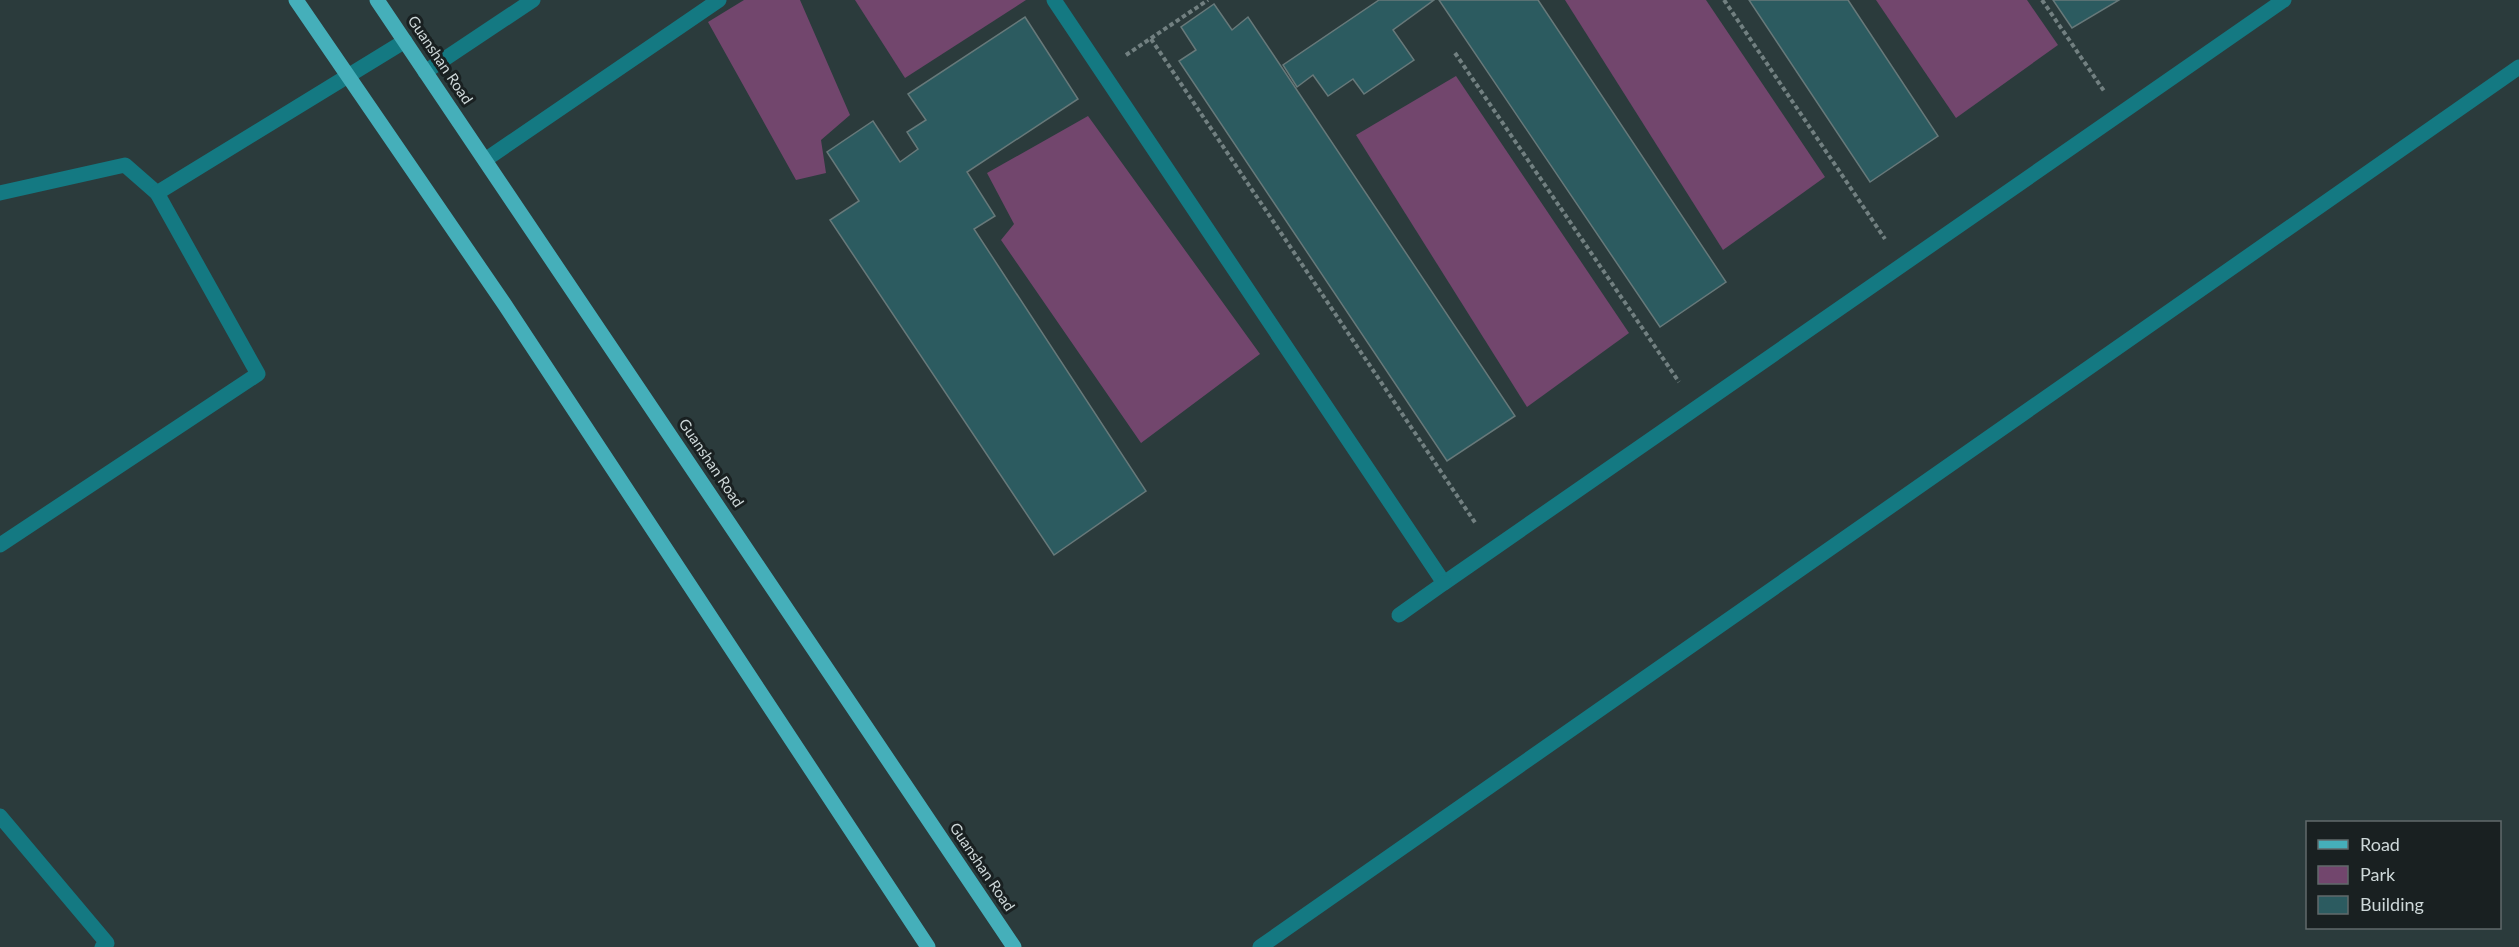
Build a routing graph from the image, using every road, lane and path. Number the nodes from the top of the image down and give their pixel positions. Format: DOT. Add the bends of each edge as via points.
graph roads {
  1 [pos="296,0"];
  2 [pos="377,0"];
  3 [pos="533,0"];
  4 [pos="719,0"];
  5 [pos="1054,0"];
  6 [pos="1208,0"];
  7 [pos="1724,0"];
  8 [pos="2042,0"];
  9 [pos="2284,0"];
  10 [pos="1150,39"];
  11 [pos="405,41"];
  12 [pos="1455,54"];
  13 [pos="2518,69"];
  14 [pos="425,72"];
  15 [pos="1102,72"];
  16 [pos="348,76"];
  17 [pos="2120,113"];
  18 [pos="485,160"];
  19 [pos="0,193"];
  20 [pos="157,193"];
  21 [pos="1902,265"];
  22 [pos="1696,408"];
  23 [pos="0,545"];
  24 [pos="1493,549"];
  25 [pos="1444,583"];
  26 [pos="1399,615"];
  27 [pos="0,816"];
  28 [pos="102,947"];
  29 [pos="928,947"];
  30 [pos="1014,947"];
  31 [pos="1260,947"];
  1 -- 16 [label="main road"];
  2 -- 11 [label="main road, Guanshan Road"];
  3 -- 14 [label="street"];
  4 -- 18 [label="street"];
  5 -- 15 [label="street"];
  6 -- 10 [label="path"];
  7 -- 21 [label="path"];
  8 -- 17 [label="path"];
  9 -- 17 [label="street"];
  10 -- 15 [label="path"];
  10 -- 24 [label="path"];
  11 -- 14 [label="main road, Guanshan Road"];
  11 -- 16 [label="street"];
  12 -- 22 [label="path"];
  13 -- 31 [label="street"];
  14 -- 18 [label="main road, Guanshan Road"];
  15 -- 25 [label="street"];
  16 -- 20 [label="street"];
  16 -- 29 [label="main road" via="505,305"];
  17 -- 21 [label="street"];
  18 -- 30 [label="main road, Guanshan Road"];
  19 -- 20 [label="street" via="124,165"];
  20 -- 23 [label="street" via="258,374"];
  21 -- 22 [label="street"];
  22 -- 24 [label="street"];
  24 -- 25 [label="street"];
  25 -- 26 [label="street"];
  27 -- 28 [label="street" via="107,943"];
}
